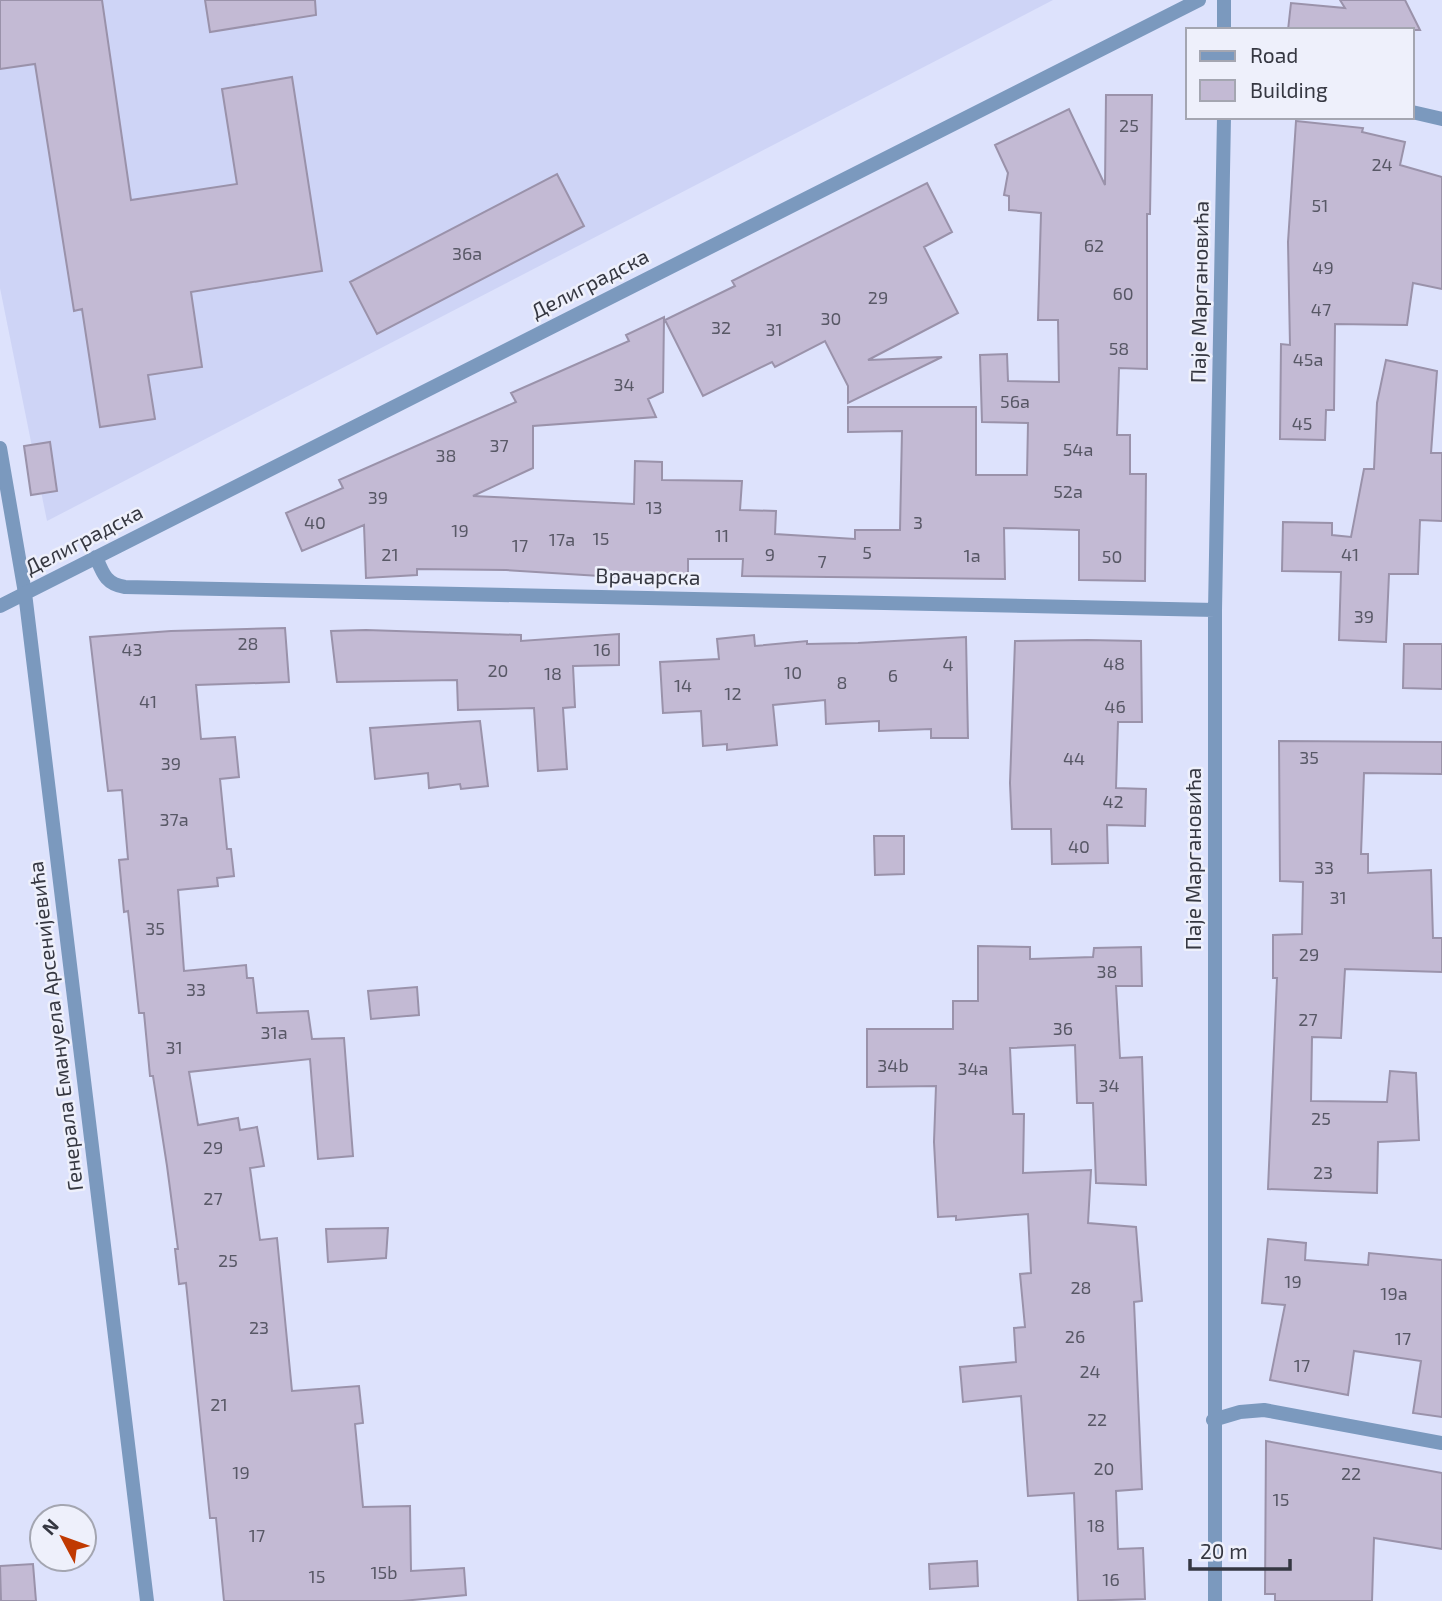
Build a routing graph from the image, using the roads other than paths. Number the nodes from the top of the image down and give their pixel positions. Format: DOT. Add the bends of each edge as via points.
graph roads {
  1 [pos="1199,0"];
  2 [pos="1224,0"];
  3 [pos="1224,28"];
  4 [pos="1414,112"];
  5 [pos="1224,119"];
  6 [pos="1442,119"];
  7 [pos="0,448"];
  8 [pos="96,557"];
  9 [pos="25,593"];
  10 [pos="0,606"];
  11 [pos="1216,610"];
  12 [pos="1213,1420"];
  13 [pos="1442,1443"];
  14 [pos="147,1601"];
  15 [pos="1215,1601"];
  1 -- 8 [label="street, Делиградска"];
  2 -- 3 [label="street"];
  4 -- 6 [label="street"];
  5 -- 11 [label="street, Паје Маргановића"];
  7 -- 9 [label="street, Генерала Емануела Арсенијевића"];
  8 -- 9 [label="street, Делиградска"];
  8 -- 11 [label="street, Врачарска" via="105,579 125,587"];
  9 -- 10 [label="street, Делиградска"];
  9 -- 14 [label="street, Генерала Емануела Арсенијевића"];
  11 -- 12 [label="street, Паје Маргановића"];
  12 -- 13 [label="street" via="1264,1410"];
  12 -- 15 [label="street, Паје Маргановића"];
}
